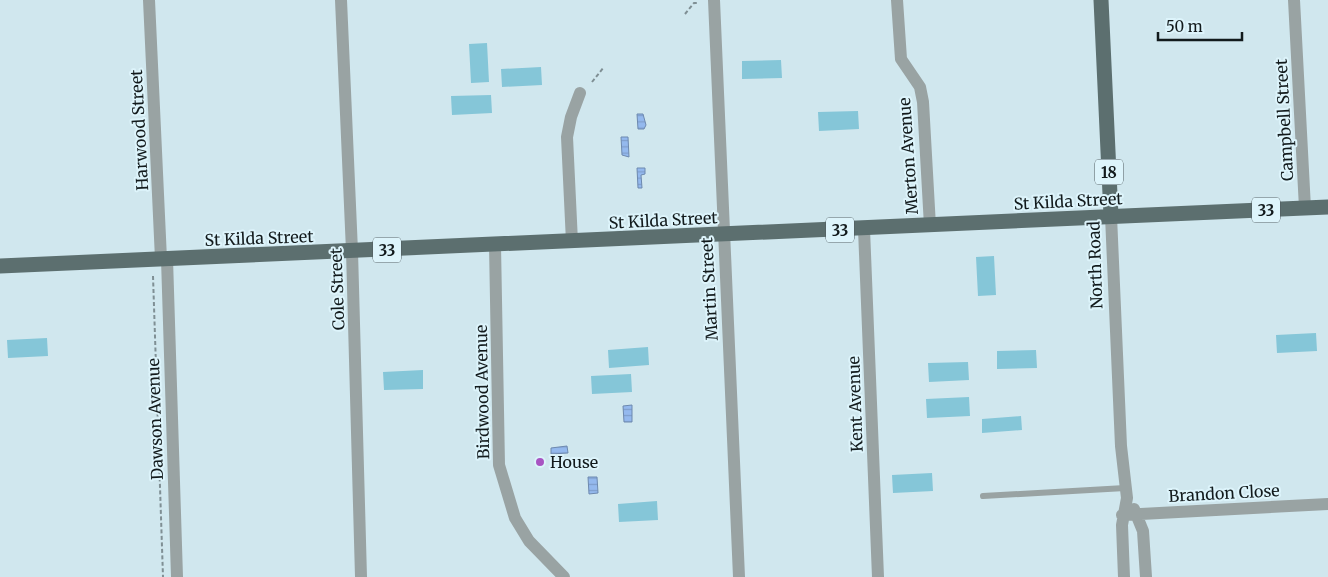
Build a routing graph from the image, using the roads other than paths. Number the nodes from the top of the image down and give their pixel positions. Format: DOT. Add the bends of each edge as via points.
graph roads {
  1 [pos="149,0"];
  2 [pos="341,0"];
  3 [pos="714,0"];
  4 [pos="897,0"];
  5 [pos="1101,0"];
  6 [pos="1294,0"];
  7 [pos="580,93"];
  8 [pos="1328,207"];
  9 [pos="1305,208"];
  10 [pos="1111,216"];
  11 [pos="930,226"];
  12 [pos="864,229"];
  13 [pos="723,235"];
  14 [pos="572,242"];
  15 [pos="494,245"];
  16 [pos="352,251"];
  17 [pos="164,259"];
  18 [pos="0,266"];
  19 [pos="1126,493"];
  20 [pos="983,496"];
  21 [pos="1328,504"];
  22 [pos="1138,514"];
  23 [pos="1122,515"];
  24 [pos="177,577"];
  25 [pos="361,577"];
  26 [pos="564,577"];
  27 [pos="739,577"];
  28 [pos="878,577"];
  29 [pos="1124,577"];
  30 [pos="1146,577"];
  1 -- 17 [label="street, Harwood Street"];
  2 -- 16 [label="street, Cole Street"];
  3 -- 13 [label="street, Martin Street"];
  4 -- 11 [label="street, Merton Avenue" via="901,59 920,87 924,102"];
  5 -- 10 [label="main road, North Road / 18"];
  6 -- 9 [label="street, Campbell Street"];
  7 -- 14 [label="street" via="567,137"];
  8 -- 9 [label="main road, St Kilda Street / 33"];
  9 -- 10 [label="main road, St Kilda Street / 33"];
  10 -- 11 [label="main road, St Kilda Street / 33"];
  10 -- 19 [label="street, North Road"];
  11 -- 12 [label="main road, St Kilda Street / 33"];
  12 -- 13 [label="main road, St Kilda Street / 33"];
  12 -- 28 [label="street, Kent Avenue"];
  13 -- 14 [label="main road, St Kilda Street / 33"];
  13 -- 27 [label="street, Martin Street"];
  14 -- 15 [label="main road, St Kilda Street / 33"];
  15 -- 16 [label="main road, St Kilda Street / 33"];
  15 -- 26 [label="street, Birdwood Avenue" via="500,465 515,518 528,541"];
  16 -- 17 [label="main road, St Kilda Street / 33"];
  16 -- 25 [label="street, Cole Street"];
  17 -- 18 [label="main road, St Kilda Street / 33"];
  17 -- 24 [label="street, Dawson Avenue"];
  19 -- 20 [label="lane"];
  19 -- 22 [label="street, North Road"];
  19 -- 23 [label="street, North Road"];
  21 -- 22 [label="street, Brandon Close"];
  22 -- 23 [label="street, Brandon Close"];
  22 -- 30 [label="street, North Road" via="1143,532"];
  23 -- 29 [label="street, North Road"];
}
